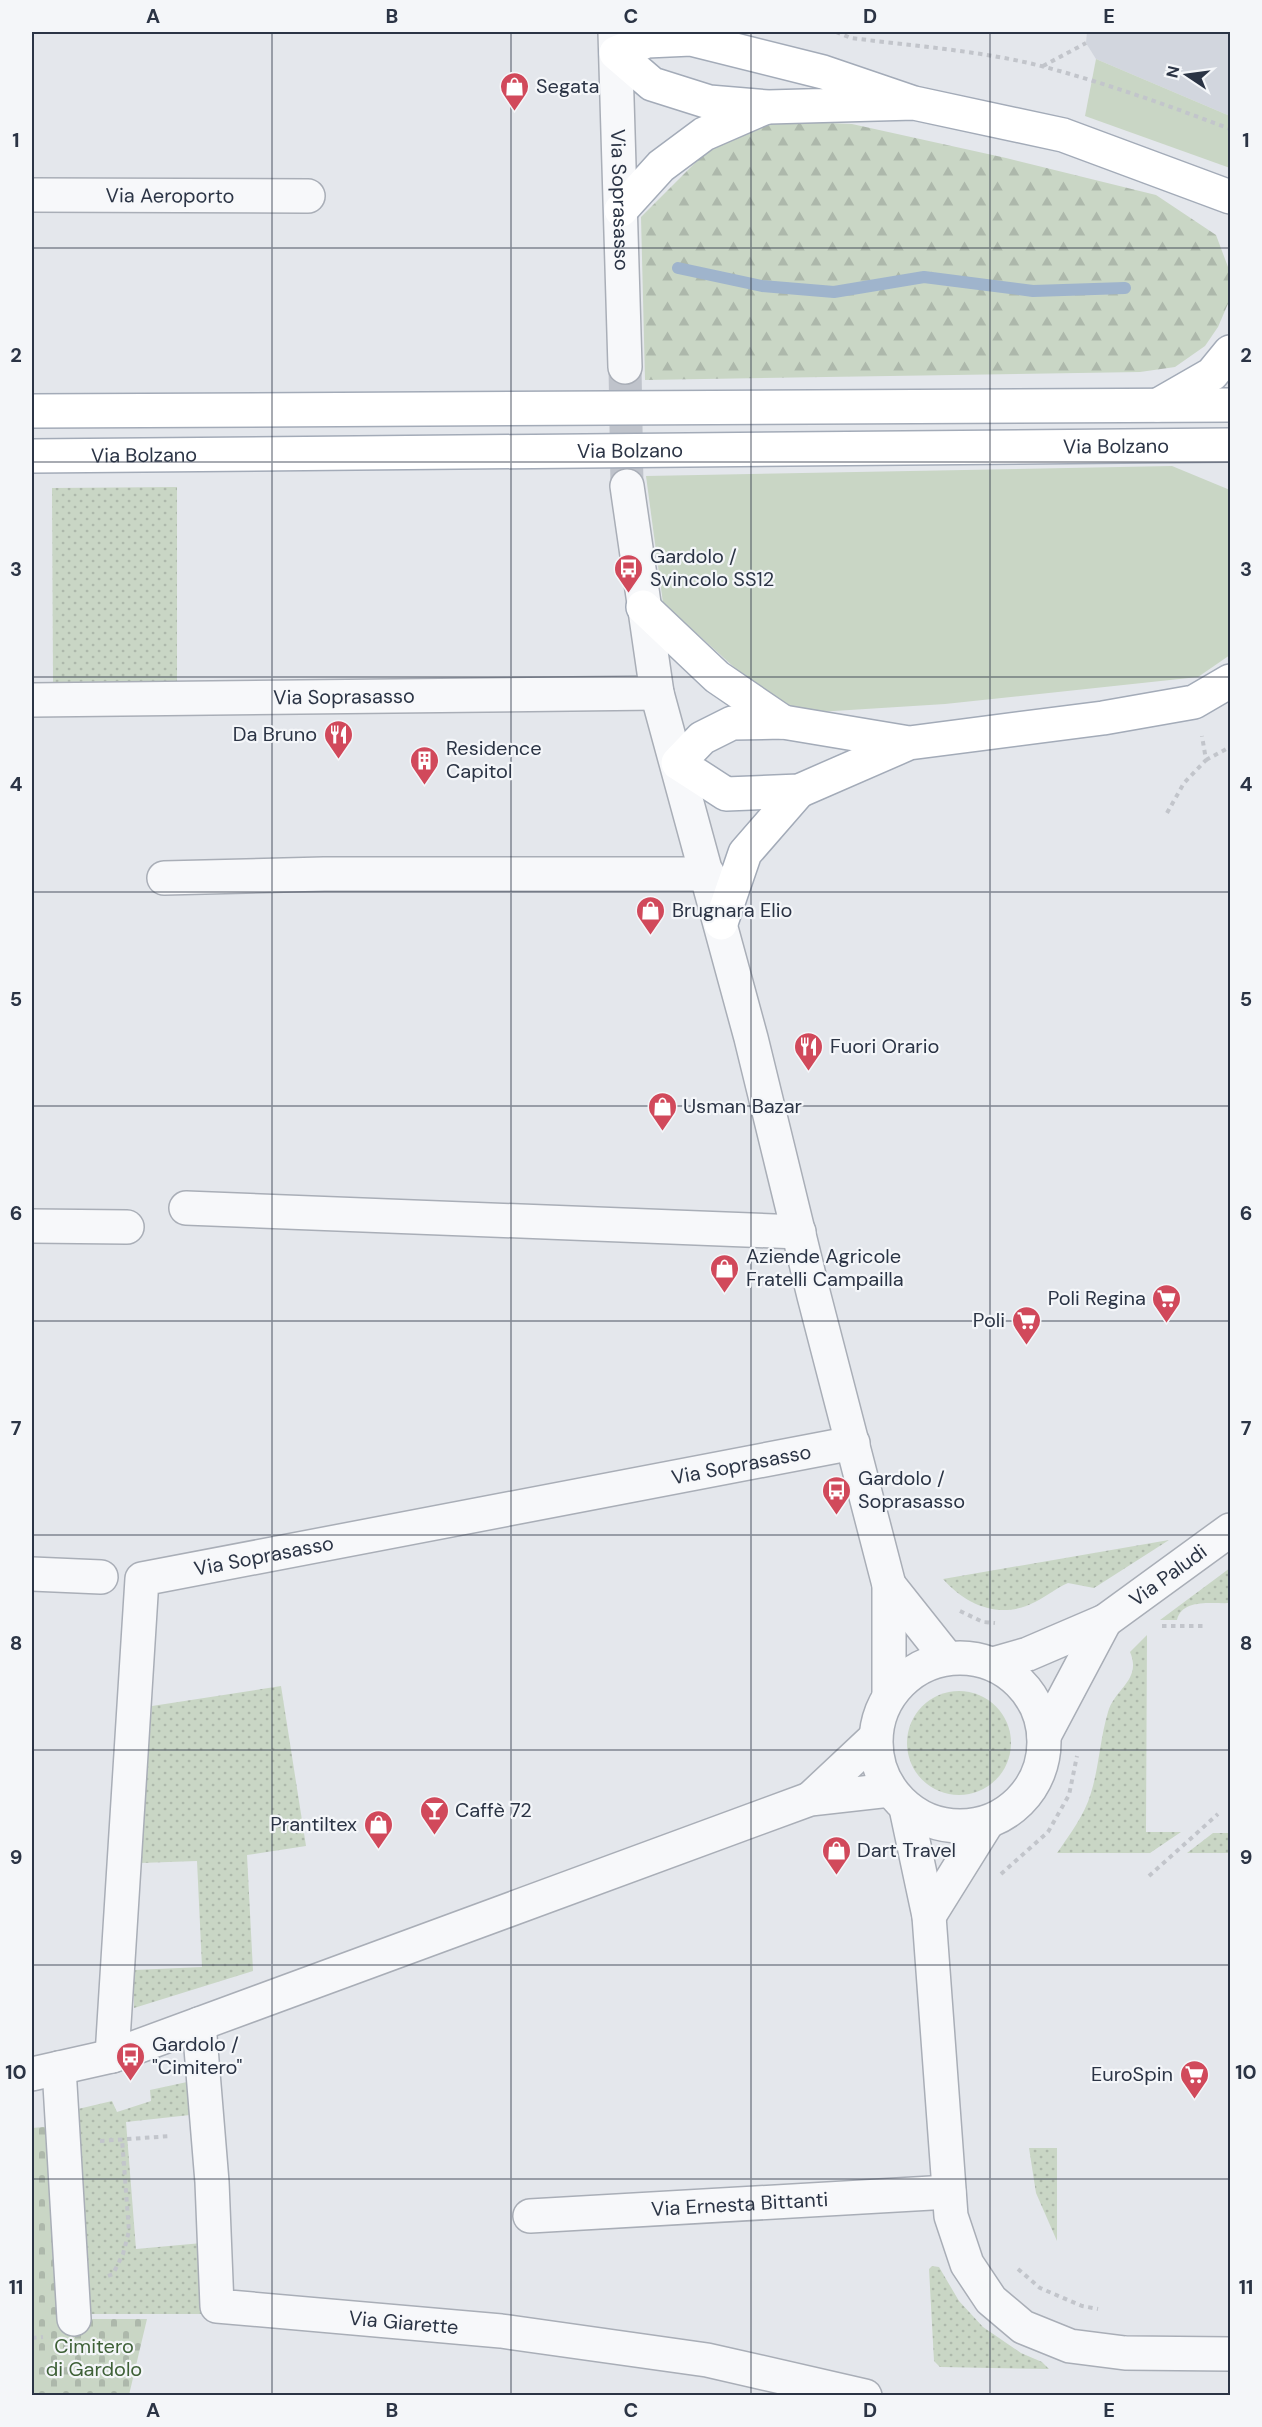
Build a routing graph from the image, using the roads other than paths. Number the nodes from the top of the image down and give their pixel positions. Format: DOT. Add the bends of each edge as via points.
graph roads {
  1 [pos="754,32"];
  2 [pos="615,42"];
  3 [pos="823,72"];
  4 [pos="914,103"];
  5 [pos="768,106"];
  6 [pos="32,195"];
  7 [pos="308,196"];
  8 [pos="1227,200"];
  9 [pos="621,210"];
  10 [pos="1230,352"];
  11 [pos="626,367"];
  12 [pos="1157,405"];
  13 [pos="1230,405"];
  14 [pos="32,411"];
  15 [pos="1230,445"];
  16 [pos="1150,446"];
  17 [pos="32,456"];
  18 [pos="1230,463"];
  19 [pos="627,486"];
  20 [pos="643,607"];
  21 [pos="1230,681"];
  22 [pos="657,693"];
  23 [pos="32,700"];
  24 [pos="783,722"];
  25 [pos="909,743"];
  26 [pos="678,763"];
  27 [pos="799,791"];
  28 [pos="708,874"];
  29 [pos="164,878"];
  30 [pos="721,923"];
  31 [pos="186,1209"];
  32 [pos="32,1226"];
  33 [pos="127,1227"];
  34 [pos="799,1232"];
  35 [pos="853,1443"];
  36 [pos="1230,1530"];
  37 [pos="32,1574"];
  38 [pos="101,1577"];
  39 [pos="889,1585"];
  40 [pos="1104,1620"];
  41 [pos="947,1658"];
  42 [pos="993,1664"];
  43 [pos="889,1695"];
  44 [pos="1044,1736"];
  45 [pos="875,1738"];
  46 [pos="810,1799"];
  47 [pos="898,1799"];
  48 [pos="987,1823"];
  49 [pos="929,1916"];
  50 [pos="199,2024"];
  51 [pos="112,2056"];
  52 [pos="46,2071"];
  53 [pos="949,2192"];
  54 [pos="530,2216"];
  55 [pos="74,2319"];
  56 [pos="1230,2354"];
  57 [pos="865,2396"];
  1 -- 3 [label="main road"];
  2 -- 3 [label="main road" via="690,39"];
  2 -- 5 [label="main road" via="652,84 709,102"];
  2 -- 9 [label="street, Via Soprasasso"];
  3 -- 4 [label="main road"];
  4 -- 5 [label="main road"];
  4 -- 8 [label="main road" via="1063,135"];
  5 -- 9 [label="main road" via="704,134 661,166"];
  6 -- 7 [label="street, Via Aeroporto"];
  9 -- 11 [label="street, Via Soprasasso"];
  10 -- 12 [label="main road" via="1212,374"];
  12 -- 13 [label="main road, Via Bolzano"];
  12 -- 14 [label="main road, Via Bolzano"];
  15 -- 16 [label="main road, Via Bolzano"];
  16 -- 17 [label="main road, Via Bolzano"];
  16 -- 18 [label="main road"];
  19 -- 20 [label="street"];
  20 -- 22 [label="street"];
  20 -- 24 [label="main road" via="717,676"];
  21 -- 25 [label="main road" via="1194,702"];
  22 -- 23 [label="street, Via Soprasasso"];
  22 -- 26 [label="street"];
  24 -- 25 [label="main road"];
  24 -- 26 [label="main road" via="732,723 702,738"];
  25 -- 27 [label="main road"];
  26 -- 27 [label="main road" via="726,794"];
  26 -- 28 [label="street"];
  27 -- 30 [label="main road" via="745,853"];
  28 -- 29 [label="street"];
  28 -- 30 [label="street"];
  30 -- 34 [label="street"];
  31 -- 34 [label="street"];
  32 -- 33 [label="street"];
  34 -- 35 [label="street"];
  35 -- 39 [label="street"];
  35 -- 51 [label="street, Via Soprasasso" via="142,1579"];
  36 -- 40 [label="street, Via Paludi"];
  37 -- 38 [label="street"];
  39 -- 41 [label="street"];
  39 -- 43 [label="street"];
  40 -- 42 [label="street, Via Paludi" via="1028,1654"];
  40 -- 44 [label="street, Via Paludi"];
  41 -- 42 [label="street"];
  41 -- 43 [label="street" via="927,1663"];
  42 -- 44 [label="street" via="1013,1676 1029,1693"];
  43 -- 45 [label="street"];
  44 -- 48 [label="street" via="1042,1764 1031,1789 1012,1810"];
  45 -- 46 [label="street"];
  45 -- 47 [label="street" via="878,1765"];
  46 -- 47 [label="street"];
  46 -- 50 [label="street"];
  47 -- 48 [label="street" via="931,1822 959,1828"];
  47 -- 49 [label="street"];
  48 -- 49 [label="street"];
  49 -- 53 [label="street"];
  50 -- 51 [label="street"];
  50 -- 57 [label="street, Via Giarette" via="217,2306 512,2332 707,2360"];
  51 -- 52 [label="street"];
  52 -- 55 [label="street" via="64,2143"];
  53 -- 54 [label="street, Via Ernesta Bittanti"];
  53 -- 56 [label="street" via="951,2216 967,2264 991,2300 1023,2327 1070,2346 1114,2352"];
}
